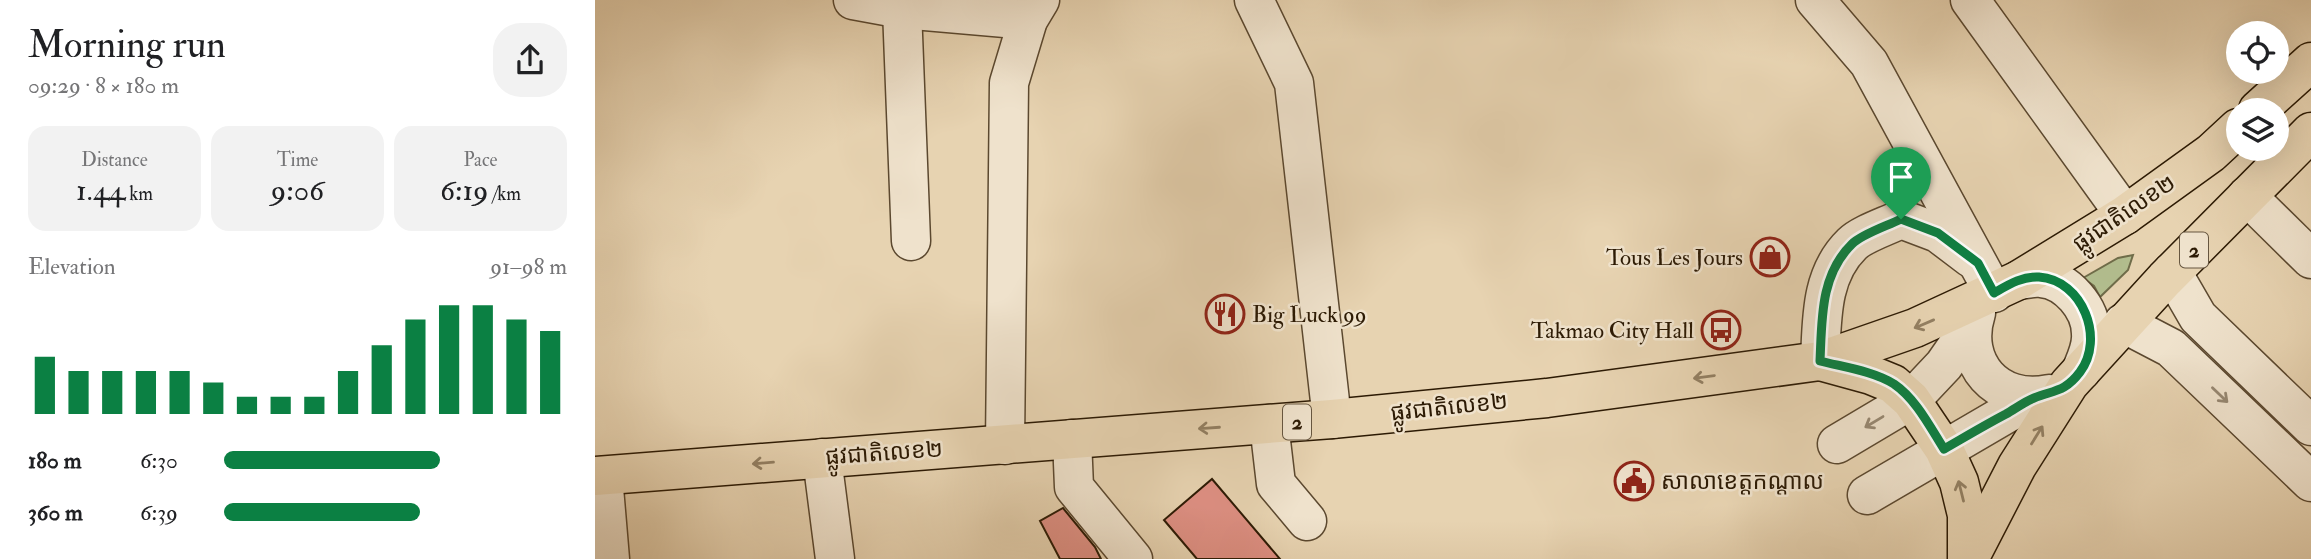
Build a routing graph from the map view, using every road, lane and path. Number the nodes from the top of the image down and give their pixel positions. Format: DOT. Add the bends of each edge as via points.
graph roads {
  1 [pos="853,0"];
  2 [pos="1254,0"];
  3 [pos="1815,0"];
  4 [pos="1970,0"];
  5 [pos="902,9"];
  6 [pos="1034,10"];
  7 [pos="2311,62"];
  8 [pos="2271,98"];
  9 [pos="2311,132"];
  10 [pos="2226,139"];
  11 [pos="2247,196"];
  12 [pos="2125,215"];
  13 [pos="911,241"];
  14 [pos="2311,260"];
  15 [pos="2172,272"];
  16 [pos="1990,291"];
  17 [pos="2123,323"];
  18 [pos="1820,361"];
  19 [pos="2062,384"];
  20 [pos="1911,400"];
  21 [pos="1332,419"];
  22 [pos="1269,424"];
  23 [pos="2311,426"];
  24 [pos="1072,439"];
  25 [pos="1837,444"];
  26 [pos="1005,445"];
  27 [pos="1944,449"];
  28 [pos="822,458"];
  29 [pos="599,476"];
  30 [pos="2311,482"];
  31 [pos="1867,495"];
  32 [pos="1307,521"];
  33 [pos="610,559"];
  34 [pos="835,559"];
  35 [pos="1133,559"];
  36 [pos="1968,559"];
  1 -- 5 [label="street"];
  2 -- 21 [label="street" via="1294,83"];
  3 -- 16 [label="street" via="1868,63"];
  4 -- 12 [label="street"];
  5 -- 6 [label="street"];
  5 -- 13 [label="street"];
  6 -- 26 [label="street" via="1009,83"];
  7 -- 8 [label="main road"];
  9 -- 11 [label="main road, 2"];
  10 -- 12 [label="main road, ផ្លូវជាតិលេខ២ / 2"];
  11 -- 14 [label="street"];
  11 -- 15 [label="main road, 2"];
  12 -- 16 [label="main road, ផ្លូវជាតិលេខ២ / 2"];
  15 -- 17 [label="main road, 2"];
  15 -- 23 [label="street" via="2198,317"];
  16 -- 18 [label="main road, ផ្លូវជាតិលេខ២ / 2, one-way" via="1915,328"];
  16 -- 18 [label="street" via="1938,233 1901,219 1853,242 1834,268 1823,301"];
  16 -- 19 [label="street" via="1971,342 1985,375 2016,395"];
  16 -- 19 [label="street" via="2038,277 2062,285 2078,298 2092,334 2089,353"];
  16 -- 20 [label="street" via="1944,365"];
  17 -- 19 [label="main road, 2"];
  17 -- 30 [label="street, one-way" via="2171,348"];
  18 -- 20 [label="main road" via="1893,384"];
  18 -- 21 [label="main road, ផ្លូវជាតិលេខ២ / 2, one-way" via="1547,398"];
  19 -- 27 [label="street"];
  36 -- 19 [label="main road, 2, one-way"];
  20 -- 25 [label="street, one-way"];
  20 -- 27 [label="main road"];
  21 -- 22 [label="main road, ផ្លូវជាតិលេខ២ / 2"];
  22 -- 24 [label="main road, ផ្លូវជាតិលេខ២ / 2, one-way"];
  22 -- 32 [label="street" via="1276,484"];
  24 -- 26 [label="main road, ផ្លូវជាតិលេខ២ / 2"];
  24 -- 35 [label="street" via="1074,487"];
  26 -- 28 [label="main road, ផ្លូវជាតិលេខ២ / 2"];
  27 -- 31 [label="street"];
  36 -- 27 [label="main road, one-way" via="1967,515"];
  28 -- 29 [label="main road, ផ្លូវជាតិលេខ២ / 2, one-way"];
  28 -- 34 [label="street"];
  29 -- 33 [label="street"];
}
